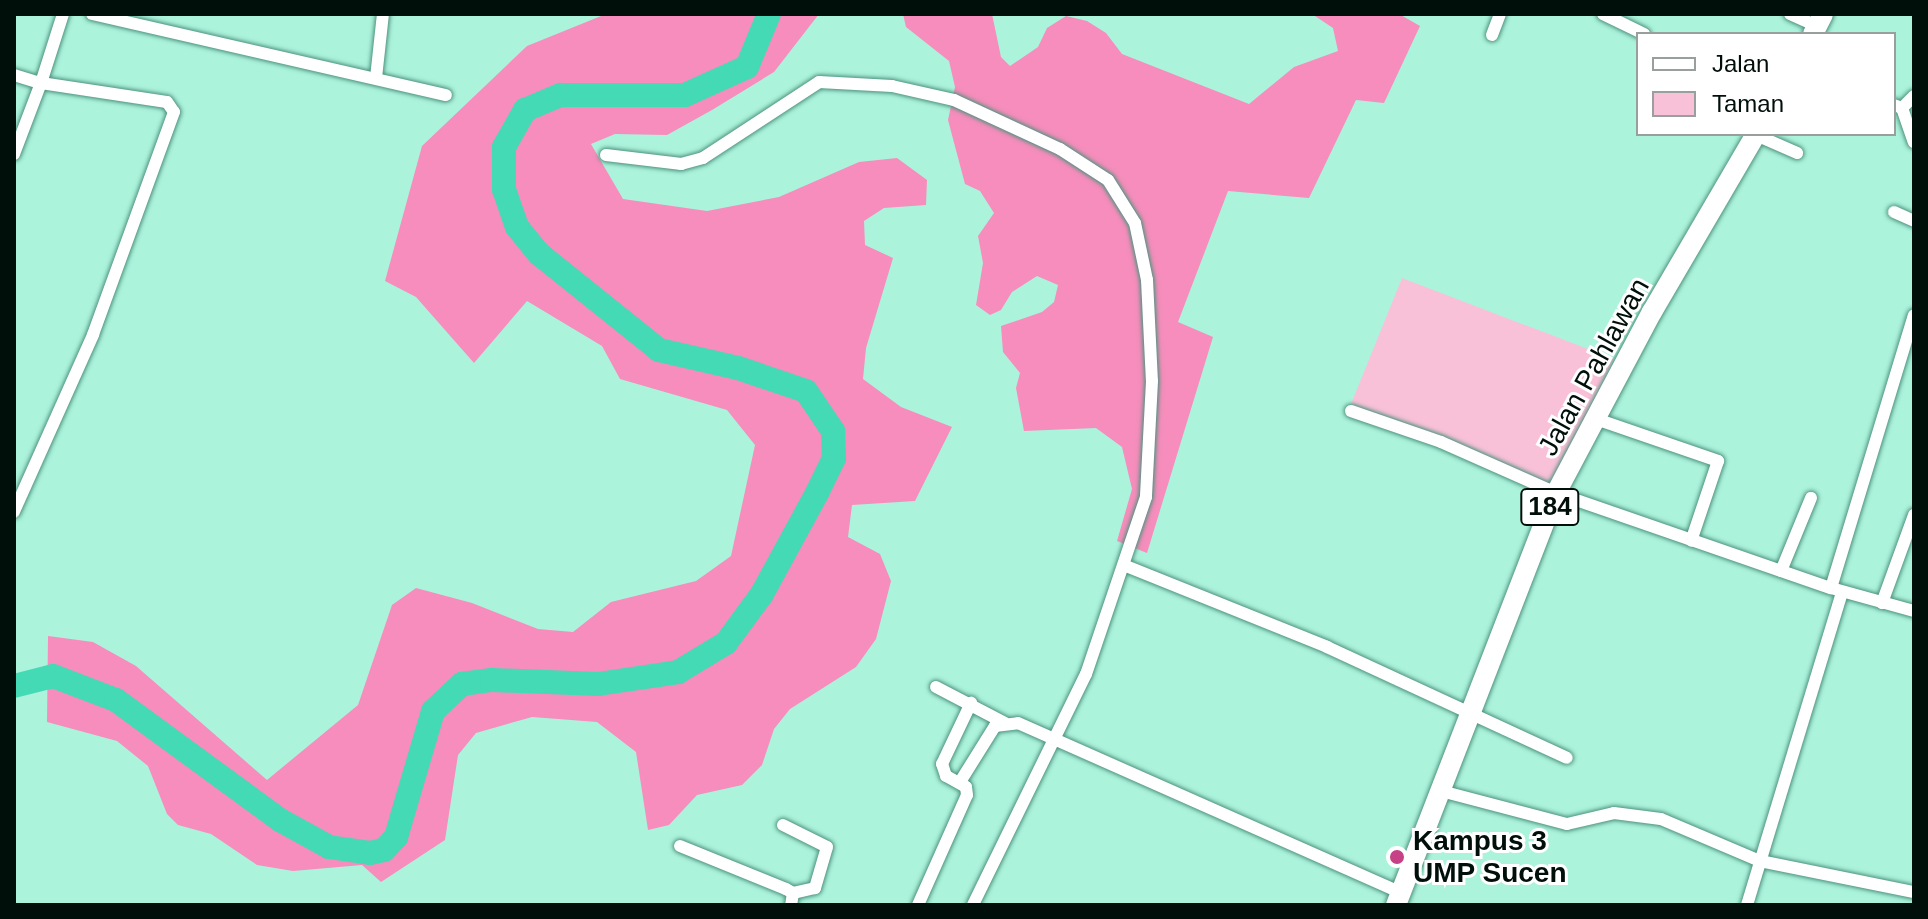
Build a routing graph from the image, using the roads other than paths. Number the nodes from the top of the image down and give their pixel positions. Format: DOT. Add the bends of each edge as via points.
graph roads {
  1 [pos="63,14"];
  2 [pos="92,14"];
  3 [pos="383,14"];
  4 [pos="1500,14"];
  5 [pos="1603,14"];
  6 [pos="1790,14"];
  7 [pos="1818,25"];
  8 [pos="1640,32"];
  9 [pos="1492,35"];
  10 [pos="14,75"];
  11 [pos="376,78"];
  12 [pos="41,83"];
  13 [pos="446,95"];
  14 [pos="1914,96"];
  15 [pos="1898,106"];
  16 [pos="1755,136"];
  17 [pos="1760,136"];
  18 [pos="1914,142"];
  19 [pos="1797,153"];
  20 [pos="14,154"];
  21 [pos="606,155"];
  22 [pos="1894,212"];
  23 [pos="1914,221"];
  24 [pos="1913,321"];
  25 [pos="1351,411"];
  26 [pos="1599,420"];
  27 [pos="1556,493"];
  28 [pos="1811,498"];
  29 [pos="14,512"];
  30 [pos="1914,515"];
  31 [pos="1691,541"];
  32 [pos="1126,566"];
  33 [pos="1781,571"];
  34 [pos="1837,590"];
  35 [pos="1882,603"];
  36 [pos="1914,611"];
  37 [pos="936,687"];
  38 [pos="971,703"];
  39 [pos="1470,717"];
  40 [pos="1005,723"];
  41 [pos="1055,738"];
  42 [pos="1567,758"];
  43 [pos="960,782"];
  44 [pos="1441,791"];
  45 [pos="783,825"];
  46 [pos="680,846"];
  47 [pos="1760,861"];
  48 [pos="1914,892"];
  49 [pos="792,899"];
  50 [pos="1398,899"];
  51 [pos="918,905"];
  52 [pos="973,905"];
  53 [pos="1747,905"];
  1 -- 12 [label="street" via="53,59"];
  2 -- 11 [label="street"];
  3 -- 11 [label="street"];
  4 -- 9 [label="street"];
  5 -- 8 [label="street"];
  6 -- 7 [label="street"];
  10 -- 12 [label="street"];
  11 -- 13 [label="street"];
  12 -- 20 [label="street"];
  12 -- 29 [label="street" via="167,102 174,112 93,335"];
  14 -- 15 [label="street"];
  15 -- 18 [label="street"];
  16 -- 26 [label="main road, Jalan Pahlawan / 184" via="1652,312"];
  17 -- 19 [label="street"];
  21 -- 32 [label="street" via="662,164 703,158 800,91 841,80 954,100 1006,120 1108,180 1135,223 1147,280 1151,367 1146,497"];
  22 -- 23 [label="street"];
  24 -- 34 [label="street"];
  25 -- 27 [label="street" via="1441,442"];
  26 -- 27 [label="main road, Jalan Pahlawan / 184"];
  26 -- 31 [label="street" via="1718,461"];
  27 -- 31 [label="street"];
  27 -- 39 [label="main road, Jalan Pahlawan / 184"];
  28 -- 33 [label="street"];
  30 -- 35 [label="street"];
  31 -- 33 [label="street"];
  32 -- 39 [label="street" via="1327,647"];
  32 -- 41 [label="street"];
  33 -- 34 [label="street"];
  34 -- 35 [label="street"];
  34 -- 47 [label="street"];
  35 -- 36 [label="street"];
  37 -- 38 [label="street"];
  38 -- 40 [label="street"];
  38 -- 43 [label="street" via="942,764 946,776"];
  39 -- 42 [label="street"];
  39 -- 44 [label="main road, Jalan Pahlawan / 184"];
  40 -- 41 [label="street"];
  40 -- 43 [label="street" via="991,731"];
  41 -- 50 [label="street"];
  41 -- 52 [label="street"];
  43 -- 51 [label="street" via="967,795"];
  44 -- 47 [label="street" via="1567,824 1614,813 1661,819"];
  44 -- 50 [label="main road, Jalan Pahlawan / 184"];
  45 -- 49 [label="street" via="827,847 815,888"];
  46 -- 49 [label="street"];
  47 -- 48 [label="street"];
  47 -- 53 [label="street"];
}
